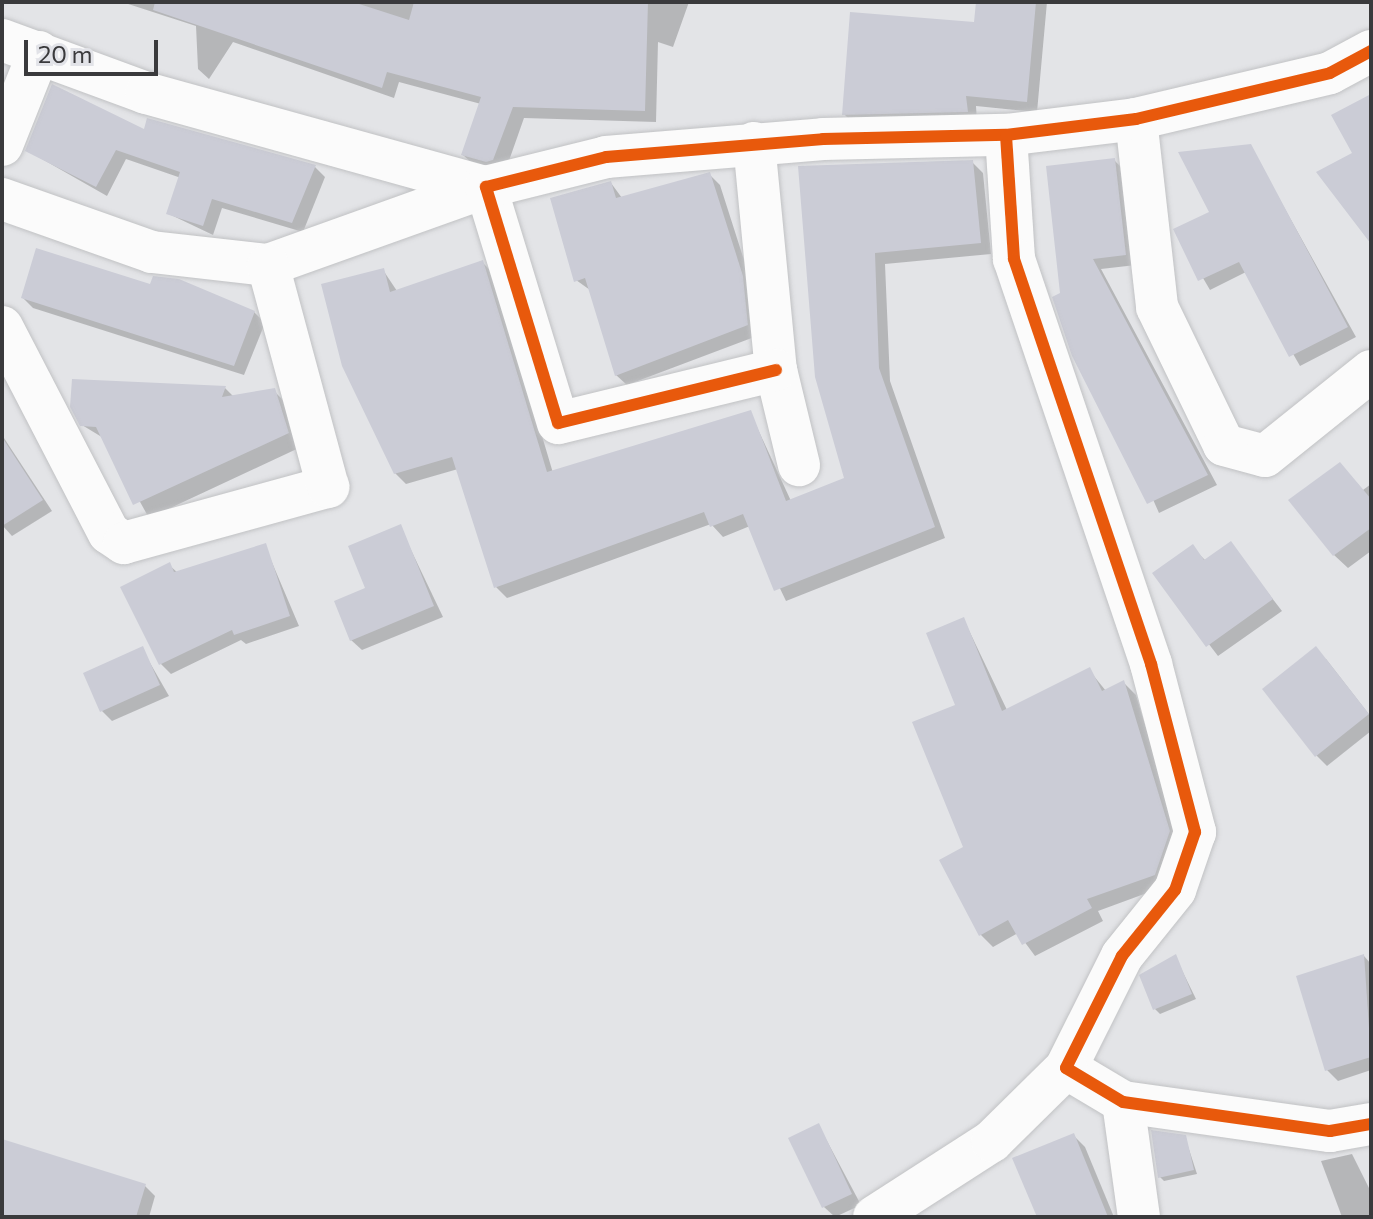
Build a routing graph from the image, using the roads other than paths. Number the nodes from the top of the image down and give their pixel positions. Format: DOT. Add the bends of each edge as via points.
graph roads {
  1 [pos="21,46"];
  2 [pos="1371,51"];
  3 [pos="1136,119"];
  4 [pos="1006,135"];
  5 [pos="754,143"];
  6 [pos="2,145"];
  7 [pos="486,187"];
  8 [pos="2,199"];
  9 [pos="268,265"];
  10 [pos="2,327"];
  11 [pos="776,370"];
  12 [pos="1371,371"];
  13 [pos="799,465"];
  14 [pos="1066,1068"];
  15 [pos="1123,1102"];
  16 [pos="1371,1124"];
  17 [pos="874,1217"];
  18 [pos="1139,1217"];
  1 -- 6 [label="street"];
  1 -- 7 [label="street" via="146,93"];
  2 -- 3 [label="street" via="1330,73"];
  3 -- 4 [label="street"];
  3 -- 12 [label="street" via="1157,307 1224,445 1265,456"];
  4 -- 5 [label="street"];
  4 -- 14 [label="street" via="1014,259 1151,664 1195,832 1175,890 1122,956"];
  5 -- 7 [label="street" via="606,157"];
  5 -- 11 [label="street"];
  7 -- 9 [label="street"];
  7 -- 11 [label="street" via="558,423"];
  8 -- 9 [label="street" via="152,252"];
  9 -- 10 [label="street" via="328,487 124,543 109,533"];
  11 -- 13 [label="street"];
  14 -- 15 [label="street"];
  14 -- 17 [label="street" via="992,1141"];
  15 -- 16 [label="street" via="1330,1131"];
  15 -- 18 [label="street"];
}
